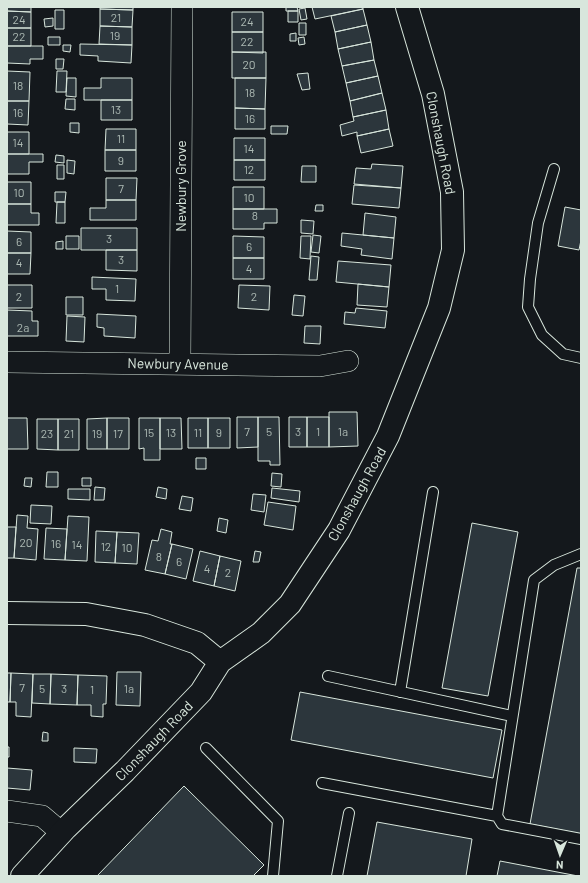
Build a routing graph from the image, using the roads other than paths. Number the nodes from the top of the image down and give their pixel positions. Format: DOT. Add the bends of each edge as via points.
graph roads {
  1 [pos="182,7"];
  2 [pos="407,7"];
  3 [pos="554,169"];
  4 [pos="581,358"];
  5 [pos="348,361"];
  6 [pos="7,362"];
  7 [pos="180,364"];
  8 [pos="433,492"];
  9 [pos="581,554"];
  10 [pos="7,613"];
  11 [pos="220,662"];
  12 [pos="328,676"];
  13 [pos="400,692"];
  14 [pos="512,716"];
  15 [pos="206,748"];
  16 [pos="322,783"];
  17 [pos="7,811"];
  18 [pos="349,813"];
  19 [pos="497,816"];
  20 [pos="62,833"];
  21 [pos="581,839"];
  22 [pos="22,876"];
  23 [pos="273,876"];
  24 [pos="337,876"];
  1 -- 7 [label="street, Newbury Grove"];
  2 -- 11 [label="street, Clonshaugh Road" via="433,94 452,192 453,250 439,308 388,436 339,530 290,604 261,633"];
  3 -- 4 [label="lane" via="538,223 528,307 542,334 563,354"];
  5 -- 7 [label="street, Newbury Avenue" via="320,366"];
  6 -- 7 [label="street, Newbury Avenue"];
  8 -- 13 [label="lane"];
  9 -- 14 [label="lane" via="554,565 534,580"];
  10 -- 11 [label="street" via="86,614 145,625 197,643"];
  11 -- 20 [label="street, Clonshaugh Road" via="196,698"];
  12 -- 13 [label="lane"];
  13 -- 14 [label="lane"];
  14 -- 19 [label="lane"];
  15 -- 23 [label="lane" via="278,821"];
  16 -- 19 [label="lane"];
  17 -- 20 [label="street" via="42,816"];
  18 -- 24 [label="lane"];
  19 -- 21 [label="lane" via="502,824"];
  20 -- 22 [label="street, Clonshaugh Road"];
}
